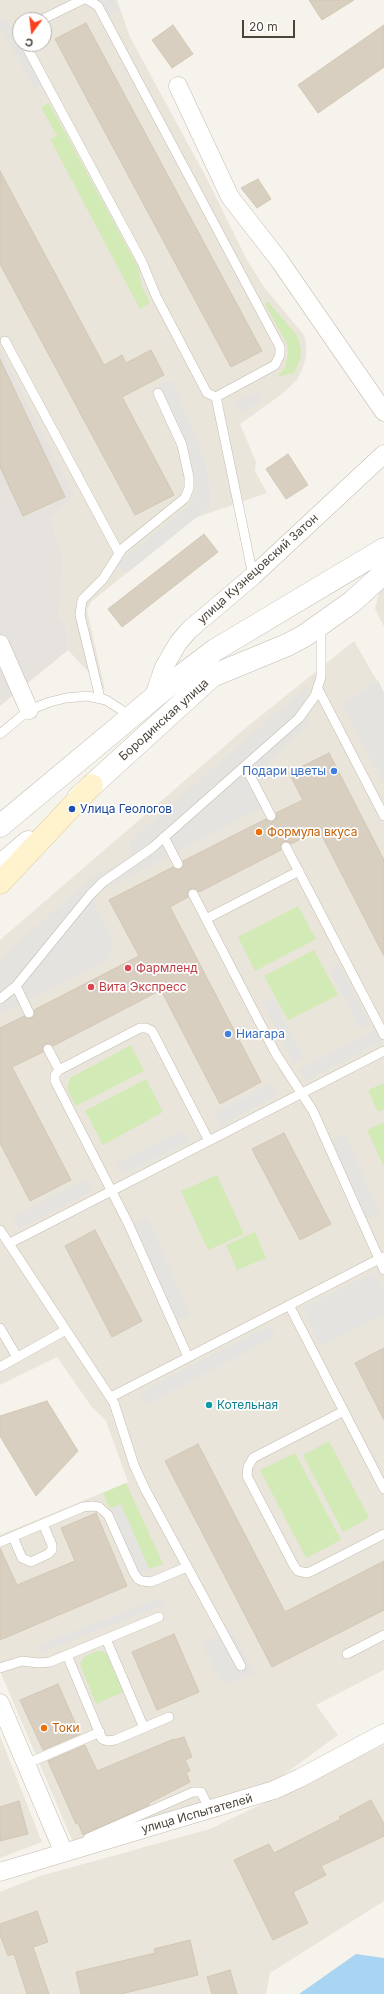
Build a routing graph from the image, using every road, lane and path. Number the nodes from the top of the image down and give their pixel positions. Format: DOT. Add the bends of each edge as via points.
graph roads {
  1 [pos="82,0"];
  2 [pos="88,0"];
  3 [pos="52,15"];
  4 [pos="29,52"];
  5 [pos="178,86"];
  6 [pos="5,341"];
  7 [pos="158,394"];
  8 [pos="216,397"];
  9 [pos="384,412"];
  10 [pos="384,454"];
  11 [pos="384,550"];
  12 [pos="119,553"];
  13 [pos="253,576"];
  14 [pos="383,578"];
  15 [pos="321,624"];
  16 [pos="0,644"];
  17 [pos="318,689"];
  18 [pos="100,698"];
  19 [pos="153,698"];
  20 [pos="29,710"];
  21 [pos="129,719"];
  22 [pos="0,734"];
  23 [pos="245,766"];
  24 [pos="92,785"];
  25 [pos="271,816"];
  26 [pos="384,816"];
  27 [pos="0,826"];
  28 [pos="164,837"];
  29 [pos="286,847"];
  30 [pos="178,864"];
  31 [pos="0,866"];
  32 [pos="299,871"];
  33 [pos="0,884"];
  34 [pos="194,894"];
  35 [pos="206,919"];
  36 [pos="16,986"];
  37 [pos="0,999"];
  38 [pos="30,1013"];
  39 [pos="384,1035"];
  40 [pos="48,1049"];
  41 [pos="384,1050"];
  42 [pos="59,1070"];
  43 [pos="301,1093"];
  44 [pos="209,1141"];
  45 [pos="112,1191"];
  46 [pos="0,1230"];
  47 [pos="10,1243"];
  48 [pos="381,1258"];
  49 [pos="384,1270"];
  50 [pos="289,1305"];
  51 [pos="0,1328"];
  52 [pos="66,1330"];
  53 [pos="17,1357"];
  54 [pos="188,1357"];
  55 [pos="0,1367"];
  56 [pos="111,1397"];
  57 [pos="344,1411"];
  58 [pos="384,1489"];
  59 [pos="44,1524"];
  60 [pos="384,1534"];
  61 [pos="13,1537"];
  62 [pos="0,1542"];
  63 [pos="187,1567"];
  64 [pos="158,1617"];
  65 [pos="384,1635"];
  66 [pos="106,1639"];
  67 [pos="347,1654"];
  68 [pos="67,1655"];
  69 [pos="241,1666"];
  70 [pos="0,1668"];
  71 [pos="0,1703"];
  72 [pos="169,1717"];
  73 [pos="144,1728"];
  74 [pos="100,1732"];
  75 [pos="384,1733"];
  76 [pos="26,1764"];
  77 [pos="63,1851"];
  78 [pos="0,1872"];
  1 -- 3 [label="lane"];
  2 -- 8 [label="lane" via="98,6 280,347 280,355 275,365"];
  4 -- 8 [label="lane" via="142,262 159,302 207,393"];
  5 -- 9 [label="street" via="230,197 279,260"];
  6 -- 12 [label="lane"];
  7 -- 12 [label="lane" via="182,445 189,488 185,498"];
  8 -- 13 [label="lane"];
  10 -- 13 [label="street, улица Кузнецовский Затон"];
  11 -- 19 [label="street, Бородинская улица" via="215,650"];
  12 -- 18 [label="lane" via="103,579 85,595 80,609"];
  13 -- 19 [label="street, улица Кузнецовский Затон" via="188,630 164,667"];
  14 -- 15 [label="street, Бородинская улица"];
  15 -- 17 [label="lane" via="322,666"];
  15 -- 24 [label="street, Бородинская улица" via="287,645 212,676"];
  16 -- 20 [label="street"];
  17 -- 23 [label="lane" via="310,705 299,718"];
  17 -- 26 [label="lane"];
  18 -- 20 [label="lane" via="66,698"];
  18 -- 21 [label="lane" via="120,709"];
  19 -- 21 [label="street, Бородинская улица"];
  20 -- 22 [label="lane"];
  21 -- 27 [label="street, Бородинская улица"];
  23 -- 25 [label="lane"];
  23 -- 28 [label="lane"];
  24 -- 31 [label="street, Бородинская улица"];
  24 -- 33 [label="main road"];
  28 -- 30 [label="lane"];
  28 -- 36 [label="lane" via="90,895"];
  29 -- 32 [label="lane"];
  32 -- 35 [label="lane"];
  32 -- 39 [label="lane"];
  34 -- 35 [label="lane"];
  35 -- 43 [label="lane" via="276,1054"];
  36 -- 37 [label="lane"];
  36 -- 38 [label="lane"];
  40 -- 42 [label="lane"];
  41 -- 43 [label="lane"];
  42 -- 44 [label="lane" via="140,1028 146,1028 152,1031"];
  42 -- 45 [label="lane" via="55,1075 55,1081"];
  43 -- 44 [label="lane"];
  43 -- 48 [label="lane" via="313,1111"];
  44 -- 45 [label="lane"];
  45 -- 47 [label="lane"];
  45 -- 54 [label="lane"];
  46 -- 47 [label="lane"];
  47 -- 52 [label="lane"];
  48 -- 49 [label="lane"];
  48 -- 50 [label="lane"];
  50 -- 54 [label="lane"];
  50 -- 57 [label="lane"];
  51 -- 53 [label="lane"];
  52 -- 53 [label="lane"];
  52 -- 56 [label="lane"];
  53 -- 55 [label="lane"];
  54 -- 56 [label="lane"];
  56 -- 63 [label="lane" via="139,1477"];
  57 -- 58 [label="lane"];
  57 -- 60 [label="lane" via="253,1458 248,1466 247,1476 298,1571 312,1571"];
  59 -- 61 [label="lane"];
  59 -- 61 [label="lane" via="52,1550 31,1562 22,1558"];
  59 -- 63 [label="lane" via="83,1507 99,1508 108,1515 138,1579 151,1582"];
  61 -- 62 [label="lane"];
  63 -- 69 [label="lane"];
  64 -- 66 [label="lane"];
  65 -- 67 [label="lane"];
  66 -- 68 [label="lane"];
  66 -- 73 [label="lane"];
  68 -- 70 [label="lane" via="50,1662 22,1661"];
  68 -- 74 [label="lane"];
  71 -- 76 [label="street"];
  72 -- 73 [label="lane"];
  73 -- 74 [label="lane" via="112,1740 102,1739"];
  74 -- 76 [label="lane"];
  75 -- 77 [label="street, улица Испытателей" via="288,1784 262,1794"];
  76 -- 77 [label="street"];
  77 -- 78 [label="street, улица Испытателей"];
}
